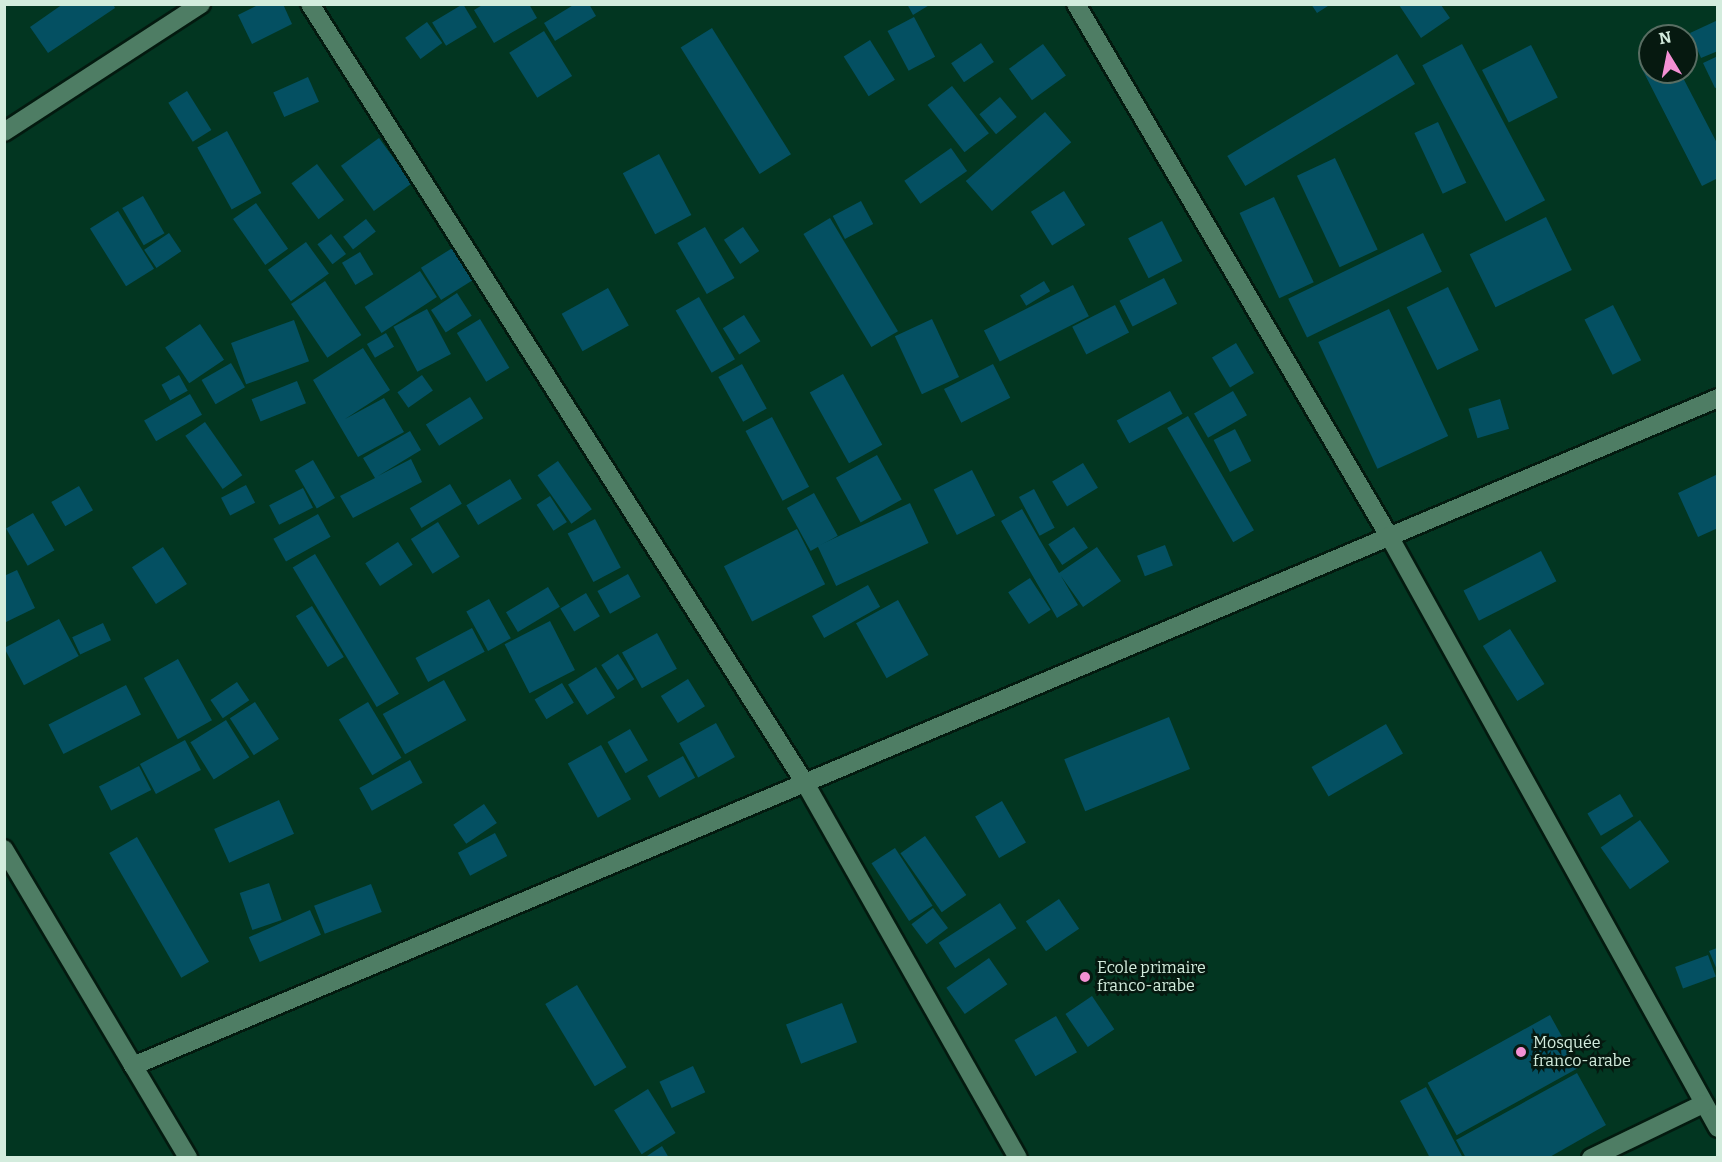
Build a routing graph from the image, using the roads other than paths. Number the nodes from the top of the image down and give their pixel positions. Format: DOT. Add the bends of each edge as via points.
graph roads {
  1 [pos="201,4"];
  2 [pos="310,4"];
  3 [pos="1076,4"];
  4 [pos="4,132"];
  5 [pos="1718,398"];
  6 [pos="1389,537"];
  7 [pos="805,783"];
  8 [pos="4,849"];
  9 [pos="133,1066"];
  10 [pos="1703,1104"];
  11 [pos="1718,1128"];
  12 [pos="188,1158"];
  13 [pos="1018,1158"];
  14 [pos="1591,1158"];
  1 -- 4 [label="street"];
  2 -- 7 [label="street"];
  3 -- 6 [label="street"];
  5 -- 6 [label="street"];
  6 -- 7 [label="street"];
  6 -- 10 [label="street"];
  7 -- 9 [label="street"];
  7 -- 13 [label="street"];
  8 -- 9 [label="street"];
  9 -- 12 [label="street"];
  10 -- 11 [label="street"];
  10 -- 14 [label="street"];
}
